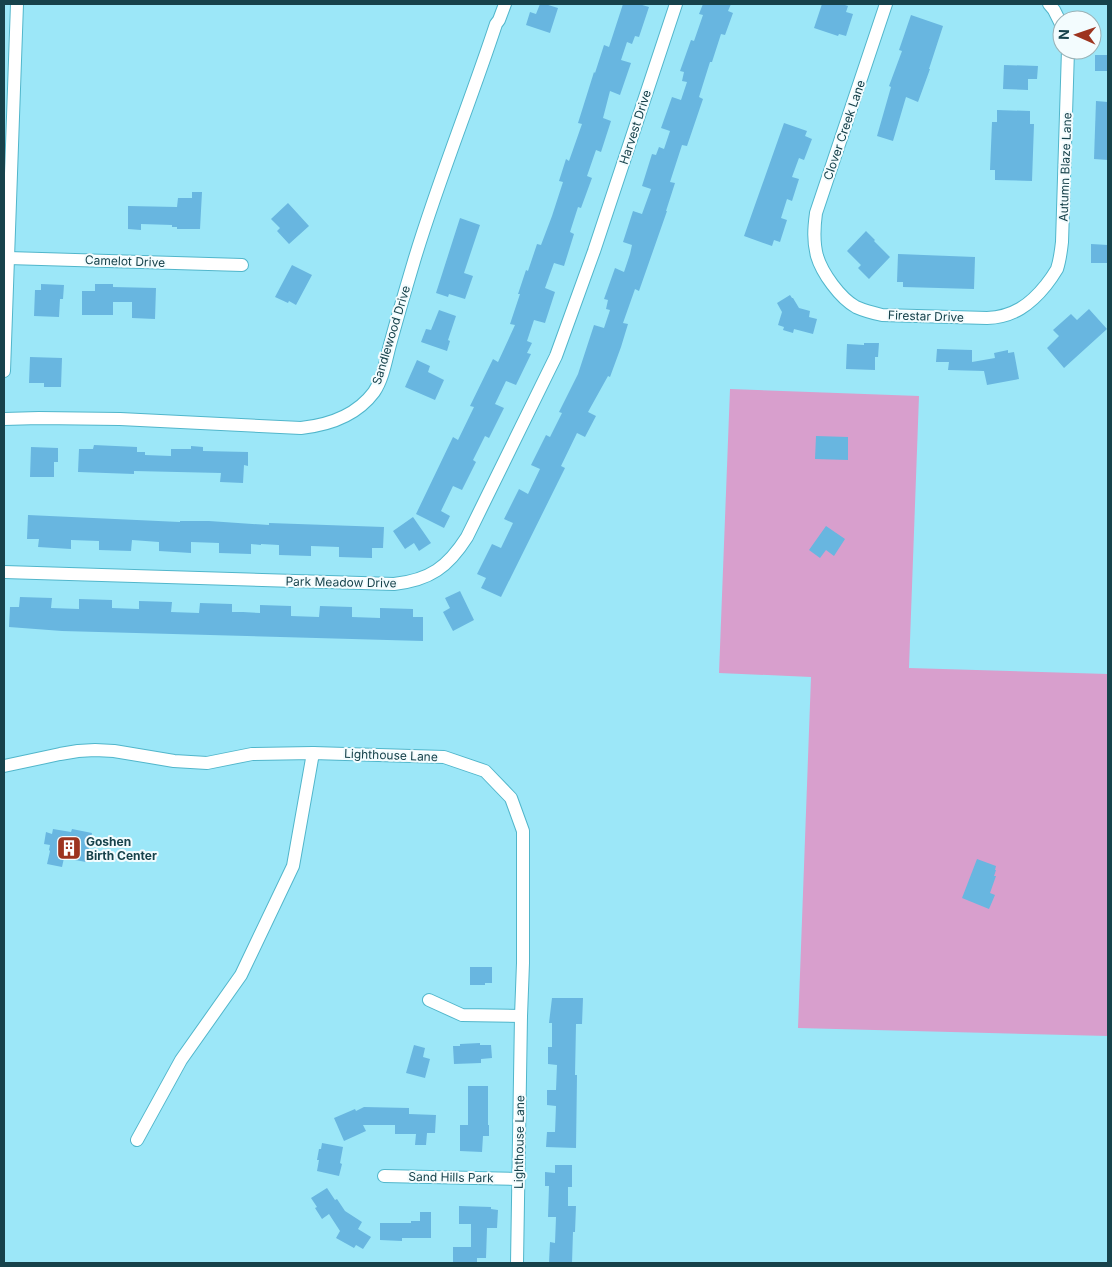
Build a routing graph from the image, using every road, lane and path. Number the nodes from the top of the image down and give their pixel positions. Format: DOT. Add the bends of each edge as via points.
graph roads {
  1 [pos="16,4"];
  2 [pos="505,4"];
  3 [pos="676,4"];
  4 [pos="886,4"];
  5 [pos="1068,60"];
  6 [pos="594,251"];
  7 [pos="817,257"];
  8 [pos="8,258"];
  9 [pos="242,265"];
  10 [pos="1048,282"];
  11 [pos="4,371"];
  12 [pos="4,419"];
  13 [pos="4,572"];
  14 [pos="312,753"];
  15 [pos="4,766"];
  16 [pos="429,1000"];
  17 [pos="521,1016"];
  18 [pos="137,1140"];
  19 [pos="384,1176"];
  20 [pos="518,1179"];
  21 [pos="517,1263"];
  1 -- 8 [label="street"];
  2 -- 12 [label="street, Sandlewood Drive" via="432,206 382,374 362,405 334,421 301,428 120,418"];
  3 -- 6 [label="street, Harvest Drive"];
  4 -- 7 [label="street, Clover Creek Lane" via="816,213 814,243"];
  5 -- 10 [label="street, Autumn Blaze Lane" via="1062,242 1056,270"];
  6 -- 13 [label="street, Park Meadow Drive" via="556,356 467,537 449,561 432,574 408,582 378,584"];
  7 -- 10 [label="street, Firestar Drive" via="842,296 855,306 882,315 1000,318 1025,306"];
  8 -- 9 [label="street, Camelot Drive"];
  8 -- 11 [label="street"];
  14 -- 15 [label="street, Lighthouse Lane" via="252,754 207,763 114,751 78,750"];
  14 -- 17 [label="street, Lighthouse Lane" via="444,757 485,771 511,798 523,831"];
  14 -- 18 [label="street" via="293,866 241,975 181,1060"];
  16 -- 17 [label="street" via="462,1015"];
  17 -- 20 [label="street, Lighthouse Lane"];
  19 -- 20 [label="street, Sand Hills Park"];
  20 -- 21 [label="street, Lighthouse Lane"];
}
